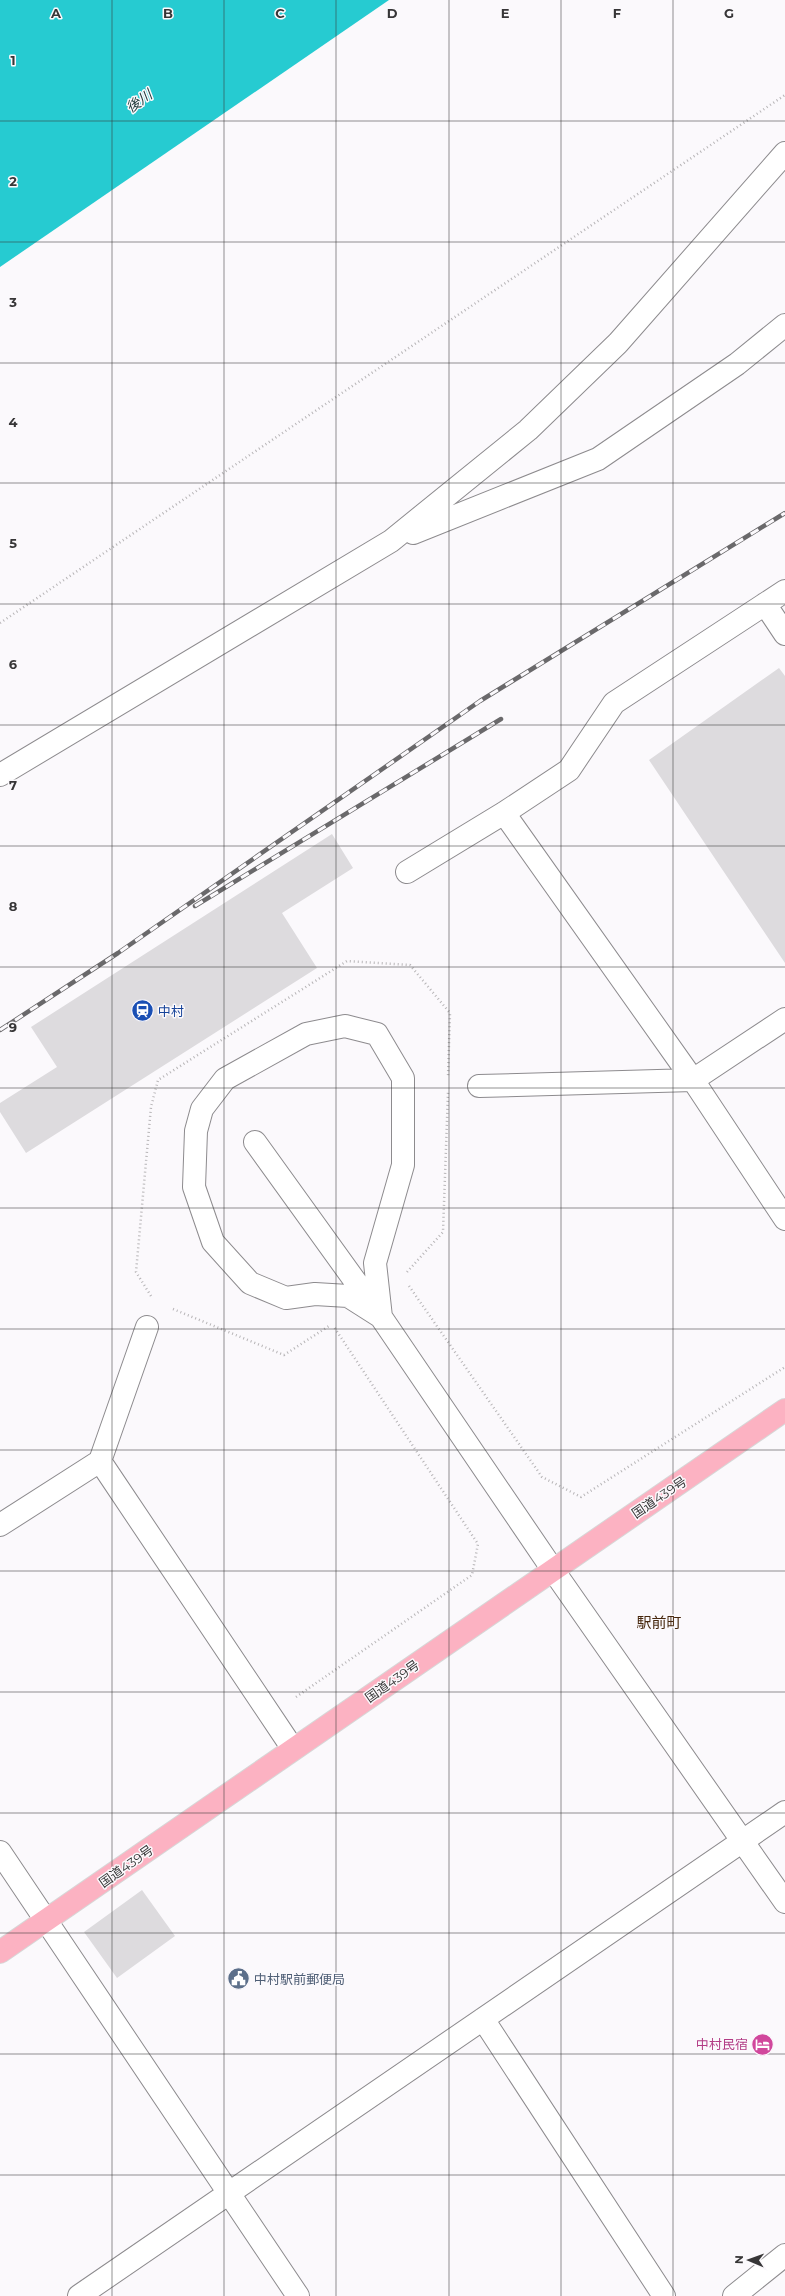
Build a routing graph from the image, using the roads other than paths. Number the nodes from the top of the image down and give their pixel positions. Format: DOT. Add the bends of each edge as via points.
graph roads {
  1 [pos="785,154"];
  2 [pos="785,325"];
  3 [pos="391,541"];
  4 [pos="785,591"];
  5 [pos="764,604"];
  6 [pos="785,634"];
  7 [pos="0,775"];
  8 [pos="504,813"];
  9 [pos="407,872"];
  10 [pos="785,1019"];
  11 [pos="693,1080"];
  12 [pos="479,1086"];
  13 [pos="255,1142"];
  14 [pos="785,1219"];
  15 [pos="381,1317"];
  16 [pos="147,1327"];
  17 [pos="785,1410"];
  18 [pos="100,1461"];
  19 [pos="0,1525"];
  20 [pos="553,1570"];
  21 [pos="293,1749"];
  22 [pos="785,1812"];
  23 [pos="744,1840"];
  24 [pos="0,1852"];
  25 [pos="785,1902"];
  26 [pos="47,1920"];
  27 [pos="0,1952"];
  28 [pos="483,2019"];
  29 [pos="229,2194"];
  30 [pos="785,2255"];
  31 [pos="79,2296"];
  32 [pos="298,2296"];
  33 [pos="664,2296"];
  34 [pos="734,2296"];
  1 -- 3 [label="street" via="618,343 528,430"];
  2 -- 3 [label="street" via="737,364 598,458"];
  3 -- 7 [label="street"];
  4 -- 5 [label="street"];
  5 -- 6 [label="street"];
  5 -- 8 [label="street" via="614,704 569,770"];
  8 -- 9 [label="street"];
  8 -- 11 [label="street"];
  10 -- 11 [label="street"];
  11 -- 12 [label="street"];
  11 -- 14 [label="street"];
  13 -- 15 [label="street"];
  15 -- 15 [label="street" via="348,1296 315,1294 286,1298 250,1283 213,1242 194,1186 196,1131 202,1109 225,1079 306,1034 345,1026 377,1034 403,1078 403,1164 375,1263"];
  15 -- 20 [label="street"];
  16 -- 18 [label="street"];
  17 -- 20 [label="highway, 国道439号"];
  18 -- 19 [label="street"];
  18 -- 21 [label="street"];
  20 -- 21 [label="highway, 国道439号"];
  20 -- 23 [label="street"];
  21 -- 26 [label="highway, 国道439号"];
  22 -- 23 [label="street"];
  23 -- 25 [label="street"];
  23 -- 28 [label="street"];
  24 -- 26 [label="street"];
  26 -- 27 [label="highway, 国道439号"];
  26 -- 29 [label="street"];
  28 -- 29 [label="street"];
  28 -- 33 [label="street"];
  29 -- 31 [label="street"];
  29 -- 32 [label="street"];
  30 -- 34 [label="street"];
}
